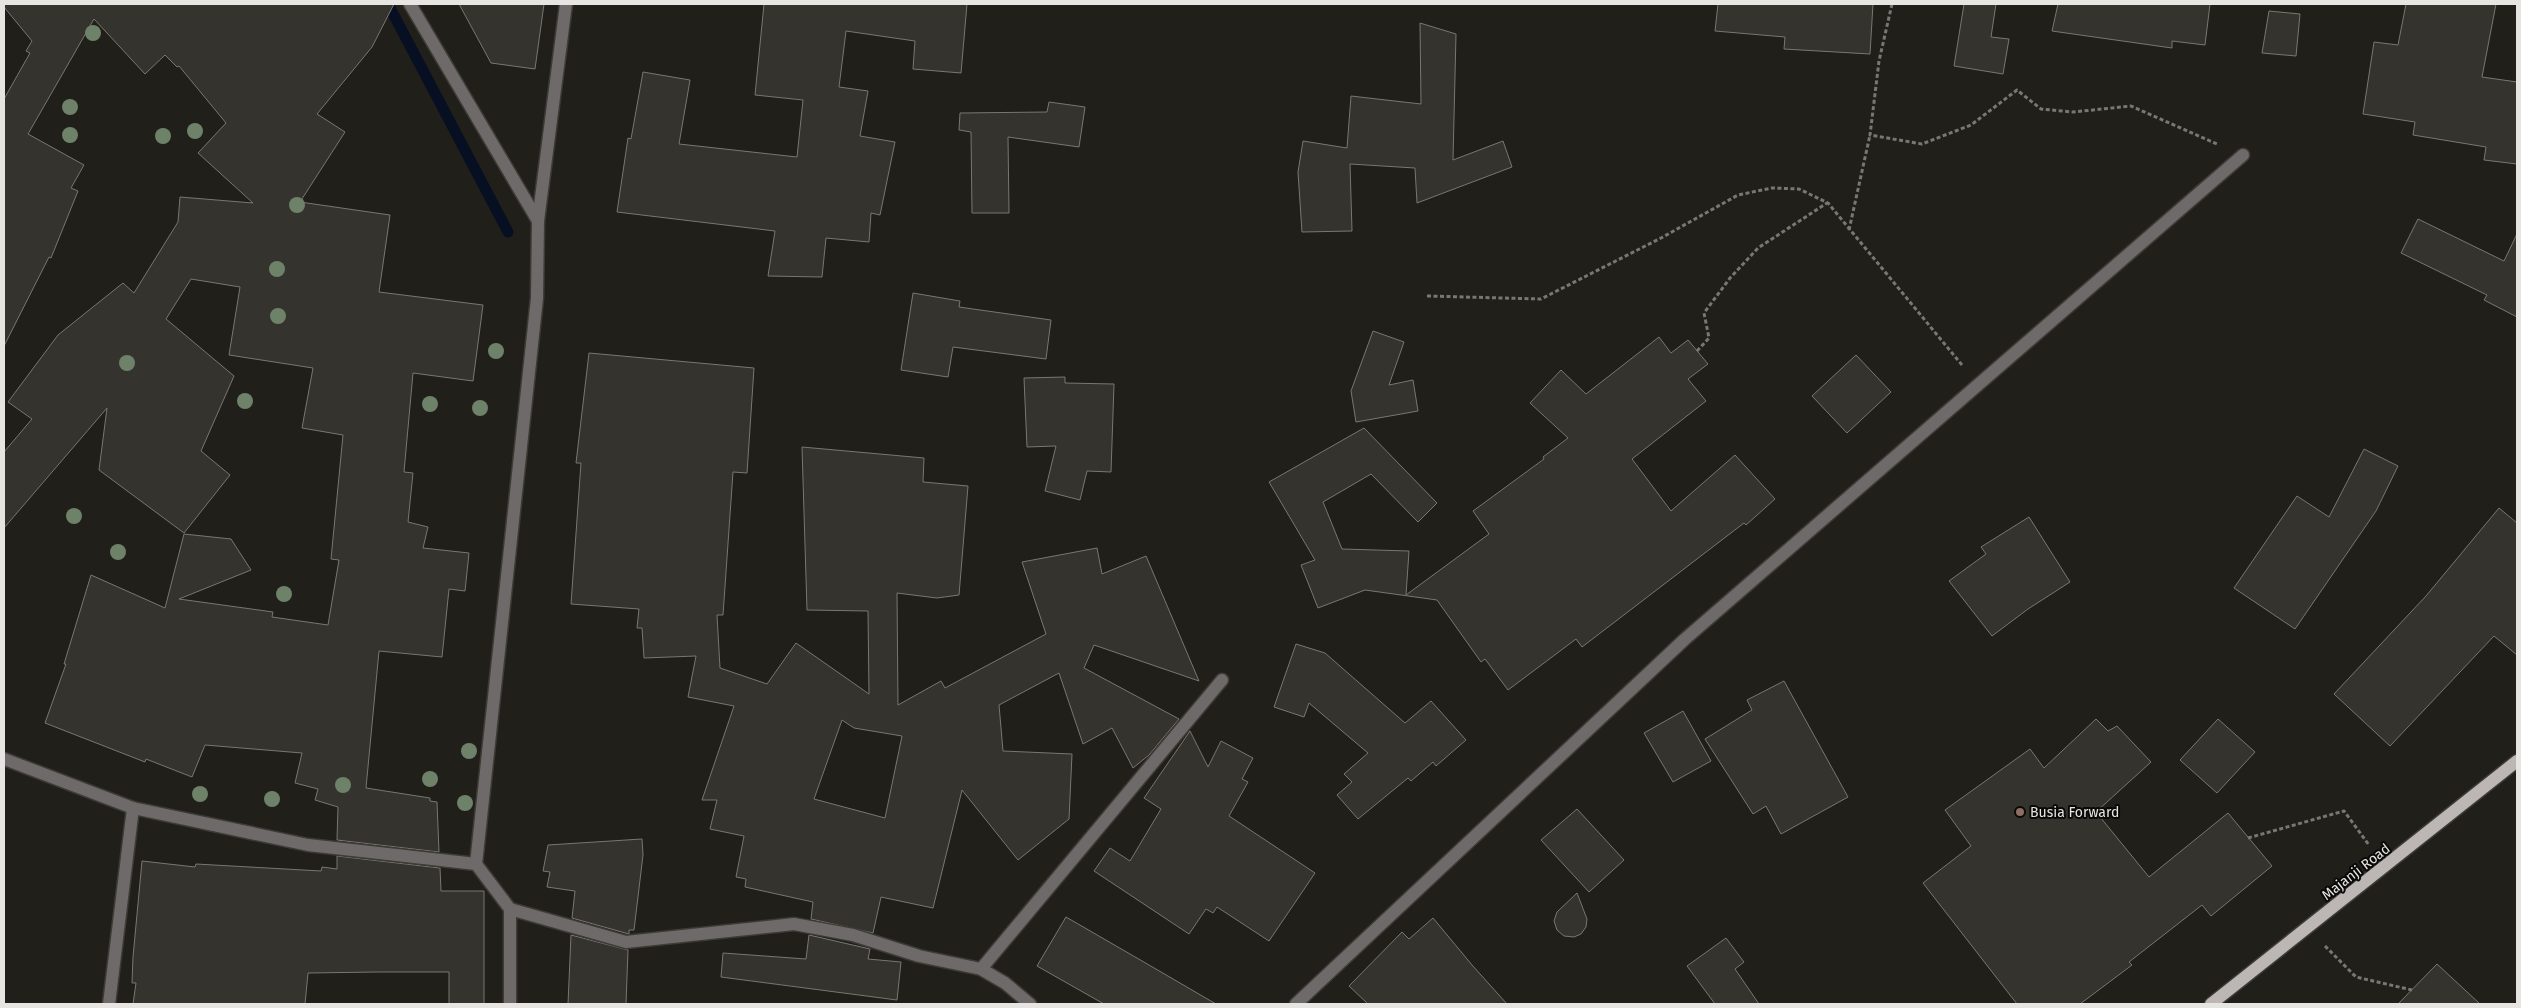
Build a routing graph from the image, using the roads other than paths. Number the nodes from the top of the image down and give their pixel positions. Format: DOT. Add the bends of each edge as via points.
graph roads {
  1 [pos="410,4"];
  2 [pos="566,4"];
  3 [pos="2243,155"];
  4 [pos="538,221"];
  5 [pos="1222,680"];
  6 [pos="4,759"];
  7 [pos="2517,761"];
  8 [pos="133,808"];
  9 [pos="476,864"];
  10 [pos="510,909"];
  11 [pos="981,969"];
  12 [pos="109,1004"];
  13 [pos="510,1004"];
  14 [pos="1030,1004"];
  15 [pos="1296,1004"];
  16 [pos="2212,1004"];
  1 -- 4 [label="street"];
  2 -- 4 [label="street"];
  3 -- 15 [label="street" via="1685,639"];
  4 -- 9 [label="street" via="537,298"];
  5 -- 11 [label="street"];
  6 -- 8 [label="street"];
  7 -- 16 [label="main road, Majanji Road"];
  8 -- 9 [label="street" via="308,845"];
  8 -- 12 [label="street"];
  9 -- 10 [label="street"];
  10 -- 11 [label="street" via="626,942 794,924 853,934 919,956"];
  10 -- 13 [label="street"];
  11 -- 14 [label="street" via="1005,983"];
}
